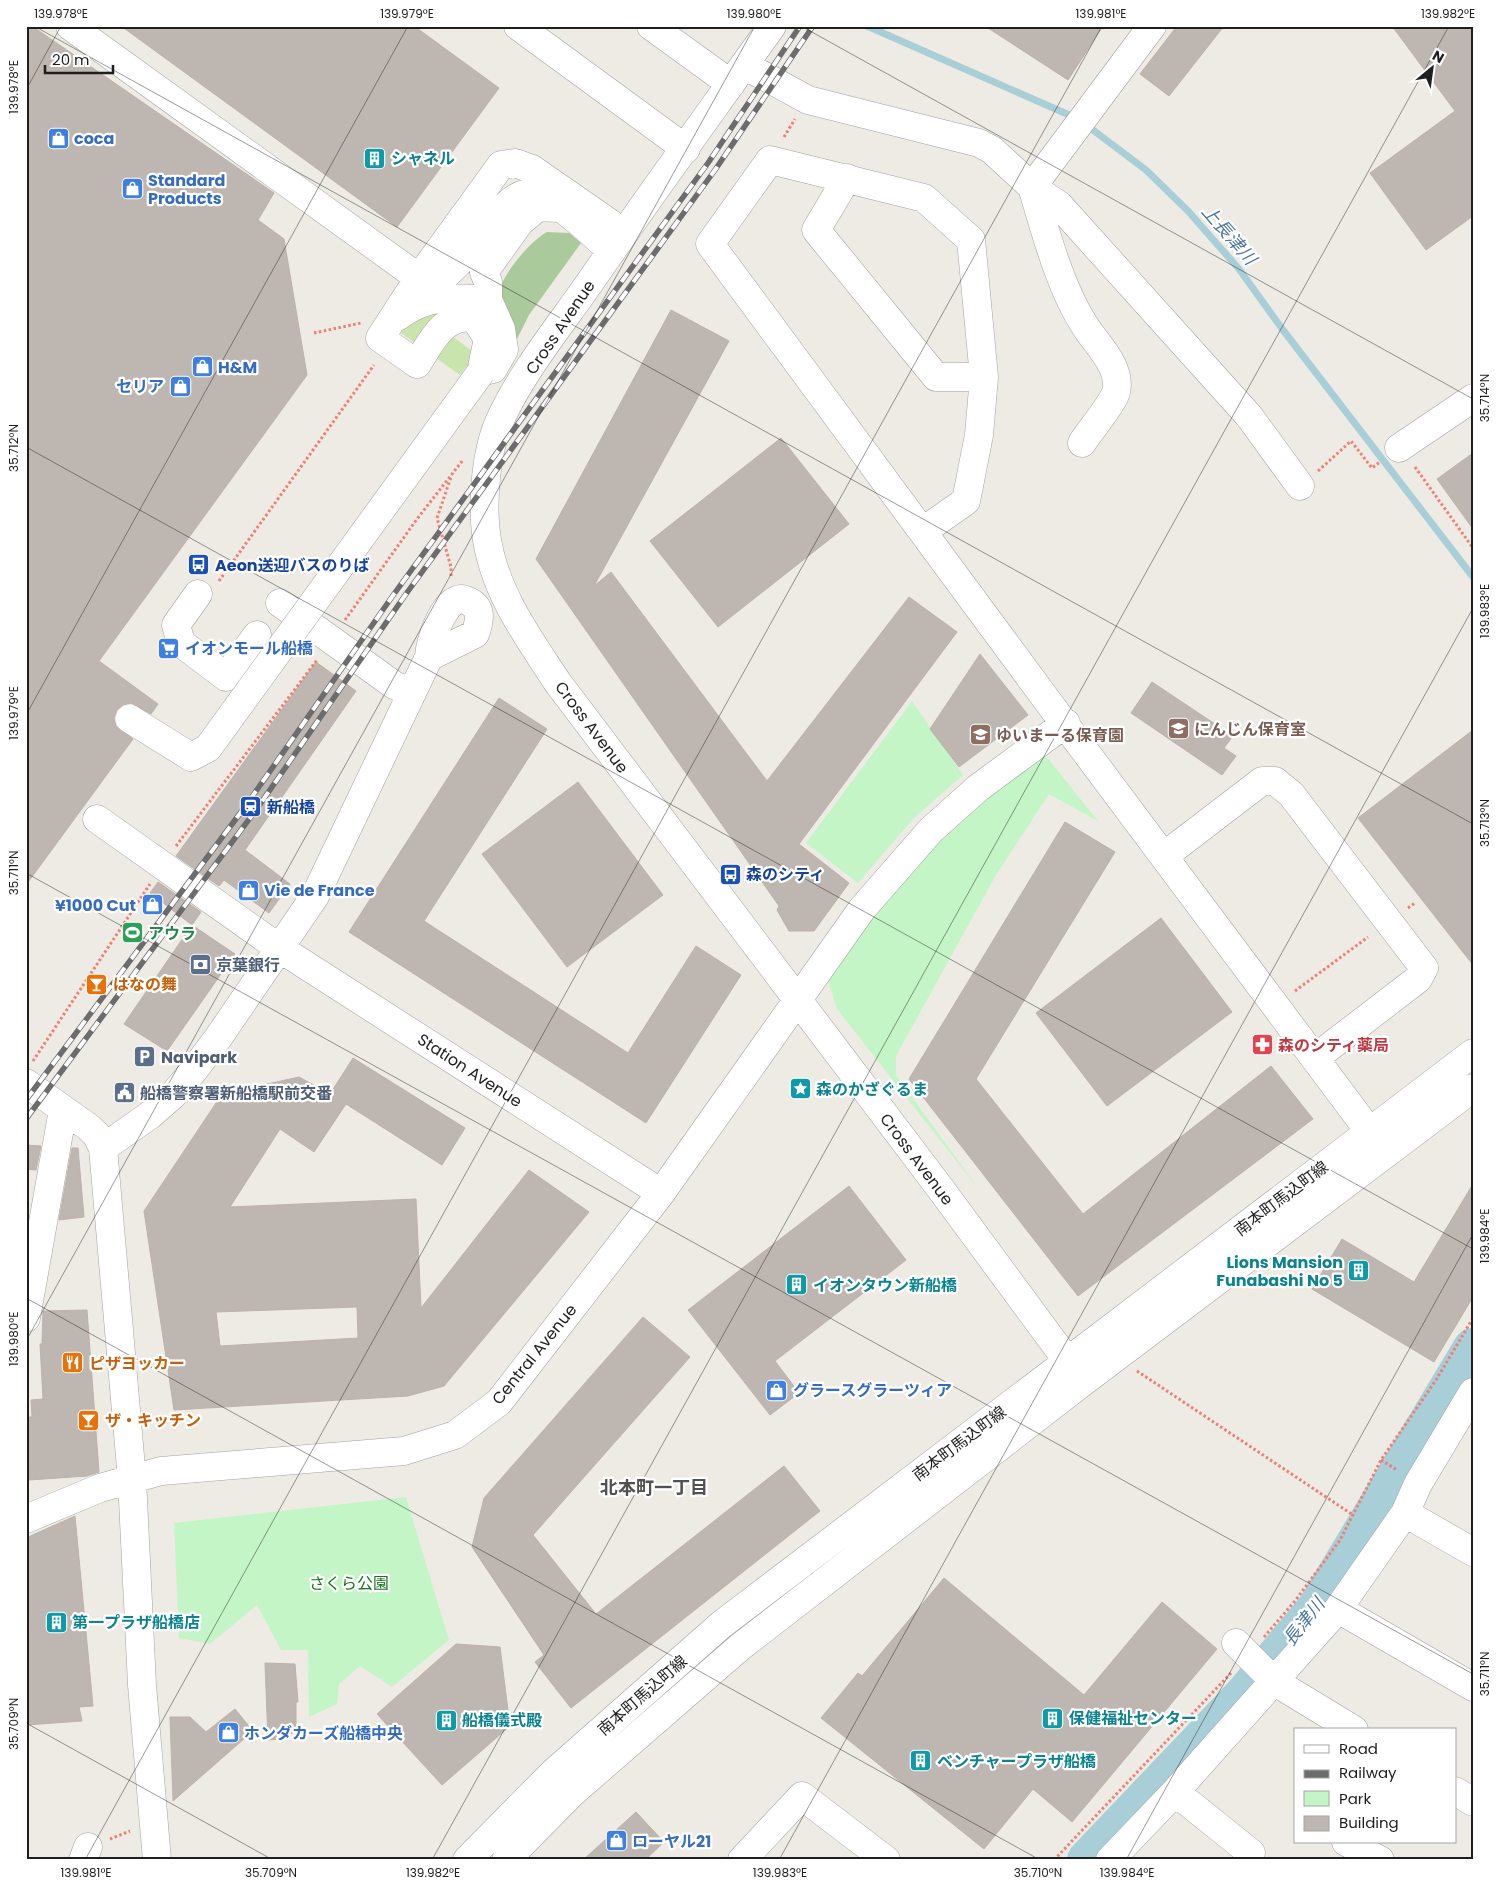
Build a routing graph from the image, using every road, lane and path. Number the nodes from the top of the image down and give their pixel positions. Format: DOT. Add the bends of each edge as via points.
graph roads {
  1 [pos="57,26"];
  2 [pos="70,26"];
  3 [pos="518,26"];
  4 [pos="651,26"];
  5 [pos="772,26"];
  6 [pos="1152,26"];
  7 [pos="738,74"];
  8 [pos="808,100"];
  9 [pos="686,149"];
  10 [pos="770,160"];
  11 [pos="847,178"];
  12 [pos="1032,187"];
  13 [pos="559,208"];
  14 [pos="527,217"];
  15 [pos="582,225"];
  16 [pos="618,242"];
  17 [pos="422,281"];
  18 [pos="488,291"];
  19 [pos="380,322"];
  20 [pos="314,333"];
  21 [pos="379,358"];
  22 [pos="481,372"];
  23 [pos="984,377"];
  24 [pos="1473,398"];
  25 [pos="1082,443"];
  26 [pos="1398,448"];
  27 [pos="469,453"];
  28 [pos="1372,468"];
  29 [pos="452,474"];
  30 [pos="1300,486"];
  31 [pos="923,531"];
  32 [pos="1473,548"];
  33 [pos="204,585"];
  34 [pos="455,600"];
  35 [pos="280,603"];
  36 [pos="257,635"];
  37 [pos="331,640"];
  38 [pos="429,657"];
  39 [pos="412,693"];
  40 [pos="130,719"];
  41 [pos="1066,723"];
  42 [pos="97,819"];
  43 [pos="1164,856"];
  44 [pos="1415,902"];
  45 [pos="1389,922"];
  46 [pos="279,948"];
  47 [pos="1294,992"];
  48 [pos="798,999"];
  49 [pos="1473,1053"];
  50 [pos="1315,1058"];
  51 [pos="26,1083"];
  52 [pos="1473,1088"];
  53 [pos="63,1110"];
  54 [pos="1369,1131"];
  55 [pos="103,1148"];
  56 [pos="661,1193"];
  57 [pos="26,1318"];
  58 [pos="1473,1318"];
  59 [pos="1130,1366"];
  60 [pos="1075,1371"];
  61 [pos="1469,1407"];
  62 [pos="1381,1460"];
  63 [pos="1387,1464"];
  64 [pos="132,1479"];
  65 [pos="1405,1513"];
  66 [pos="1353,1515"];
  67 [pos="26,1519"];
  68 [pos="1473,1552"];
  69 [pos="1338,1609"];
  70 [pos="722,1624"];
  71 [pos="740,1647"];
  72 [pos="1246,1653"];
  73 [pos="1274,1681"];
  74 [pos="1473,1687"];
  75 [pos="1351,1728"];
  76 [pos="553,1773"];
  77 [pos="1175,1792"];
  78 [pos="1456,1792"];
  79 [pos="572,1793"];
  80 [pos="1473,1802"];
  81 [pos="140,1828"];
  82 [pos="1350,1844"];
  83 [pos="86,1853"];
  84 [pos="1251,1853"];
  85 [pos="157,1860"];
  86 [pos="467,1860"];
  87 [pos="506,1860"];
  88 [pos="742,1860"];
  89 [pos="886,1860"];
  90 [pos="1054,1860"];
  91 [pos="1110,1860"];
  92 [pos="1380,1860"];
  1 -- 17 [label="street"];
  2 -- 17 [label="street"];
  3 -- 9 [label="street"];
  4 -- 7 [label="street"];
  5 -- 7 [label="street, Cross Avenue"];
  6 -- 12 [label="street"];
  7 -- 8 [label="street"];
  7 -- 9 [label="street, Cross Avenue"];
  8 -- 10 [label="path"];
  8 -- 12 [label="street" via="979,143 992,150"];
  9 -- 16 [label="street, Cross Avenue"];
  10 -- 11 [label="street"];
  10 -- 31 [label="street" via="710,244"];
  11 -- 23 [label="street" via="924,198 971,240"];
  11 -- 23 [label="street" via="816,230 936,377"];
  12 -- 25 [label="street" via="1068,291 1084,324 1116,372 1116,393"];
  12 -- 30 [label="street" via="1059,205 1249,416"];
  13 -- 14 [label="street" via="538,207"];
  13 -- 15 [label="street"];
  13 -- 17 [label="street" via="547,199 529,193 515,198 450,272"];
  14 -- 17 [label="street" via="513,217 464,276 453,281"];
  14 -- 18 [label="street" via="484,272"];
  15 -- 16 [label="street"];
  15 -- 18 [label="street" via="562,220 538,224"];
  16 -- 17 [label="street" via="532,169 517,164 501,164"];
  16 -- 48 [label="street, Cross Avenue" via="538,357 500,420 490,446 485,508 491,556 498,582 512,612 558,683"];
  17 -- 19 [label="street"];
  18 -- 19 [label="street" via="461,298 428,300"];
  18 -- 22 [label="street" via="501,329 504,350 493,369"];
  19 -- 20 [label="path"];
  19 -- 22 [label="street" via="380,338 417,364 449,321 464,316 474,317 488,339"];
  21 -- 33 [label="path" via="218,582"];
  22 -- 40 [label="street, bridge" via="208,748 191,757"];
  23 -- 31 [label="street" via="979,435 966,501"];
  24 -- 26 [label="street"];
  26 -- 32 [label="path"];
  27 -- 29 [label="path"];
  28 -- 30 [label="path" via="1351,441"];
  29 -- 34 [label="path" via="437,518 451,567 450,592"];
  29 -- 37 [label="path"];
  31 -- 41 [label="street"];
  33 -- 36 [label="street" via="176,625 181,643 226,677"];
  34 -- 38 [label="street" via="434,631"];
  34 -- 38 [label="street" via="463,598 474,604 479,612 480,622 475,634"];
  35 -- 37 [label="street"];
  37 -- 39 [label="street" via="394,686"];
  38 -- 39 [label="street"];
  39 -- 46 [label="street" via="315,896"];
  41 -- 43 [label="street"];
  41 -- 48 [label="street, Central Avenue" via="978,788 931,830 862,909"];
  42 -- 46 [label="street, Station Avenue"];
  43 -- 45 [label="street" via="1262,781 1274,781 1291,794"];
  43 -- 50 [label="street"];
  44 -- 45 [label="path"];
  45 -- 47 [label="path"];
  45 -- 50 [label="street" via="1424,968 1418,979"];
  46 -- 55 [label="street" via="218,1038 173,1095"];
  46 -- 56 [label="street, Station Avenue"];
  48 -- 56 [label="street, Central Avenue"];
  48 -- 60 [label="street, Cross Avenue"];
  49 -- 54 [label="street, 南本町馬込町線"];
  50 -- 54 [label="street"];
  51 -- 53 [label="street"];
  52 -- 60 [label="street, 南本町馬込町線"];
  53 -- 55 [label="street" via="96,1134"];
  53 -- 57 [label="street"];
  54 -- 60 [label="street, 南本町馬込町線"];
  55 -- 64 [label="street"];
  56 -- 64 [label="street, Central Avenue" via="499,1402 455,1435 404,1451 170,1470"];
  58 -- 62 [label="path" via="1436,1380"];
  59 -- 66 [label="path"];
  60 -- 70 [label="street, 南本町馬込町線"];
  60 -- 71 [label="street, 南本町馬込町線"];
  61 -- 65 [label="street" via="1418,1484"];
  62 -- 63 [label="path"];
  62 -- 66 [label="path"];
  64 -- 67 [label="street, Central Avenue" via="100,1488"];
  64 -- 85 [label="street" via="142,1685"];
  65 -- 68 [label="street"];
  65 -- 69 [label="street"];
  66 -- 72 [label="path" via="1340,1540 1295,1601"];
  69 -- 73 [label="street"];
  69 -- 74 [label="street"];
  70 -- 71 [label="street"];
  70 -- 76 [label="street, 南本町馬込町線"];
  71 -- 79 [label="street, 南本町馬込町線"];
  72 -- 73 [label="street"];
  72 -- 90 [label="path"];
  73 -- 75 [label="street"];
  73 -- 77 [label="street"];
  76 -- 79 [label="street"];
  76 -- 86 [label="street, 南本町馬込町線"];
  77 -- 84 [label="street"];
  77 -- 91 [label="street"];
  78 -- 80 [label="street"];
  79 -- 87 [label="street, 南本町馬込町線"];
  81 -- 83 [label="path"];
  82 -- 92 [label="street"];
  88 -- 89 [label="street" via="802,1796"];
}
